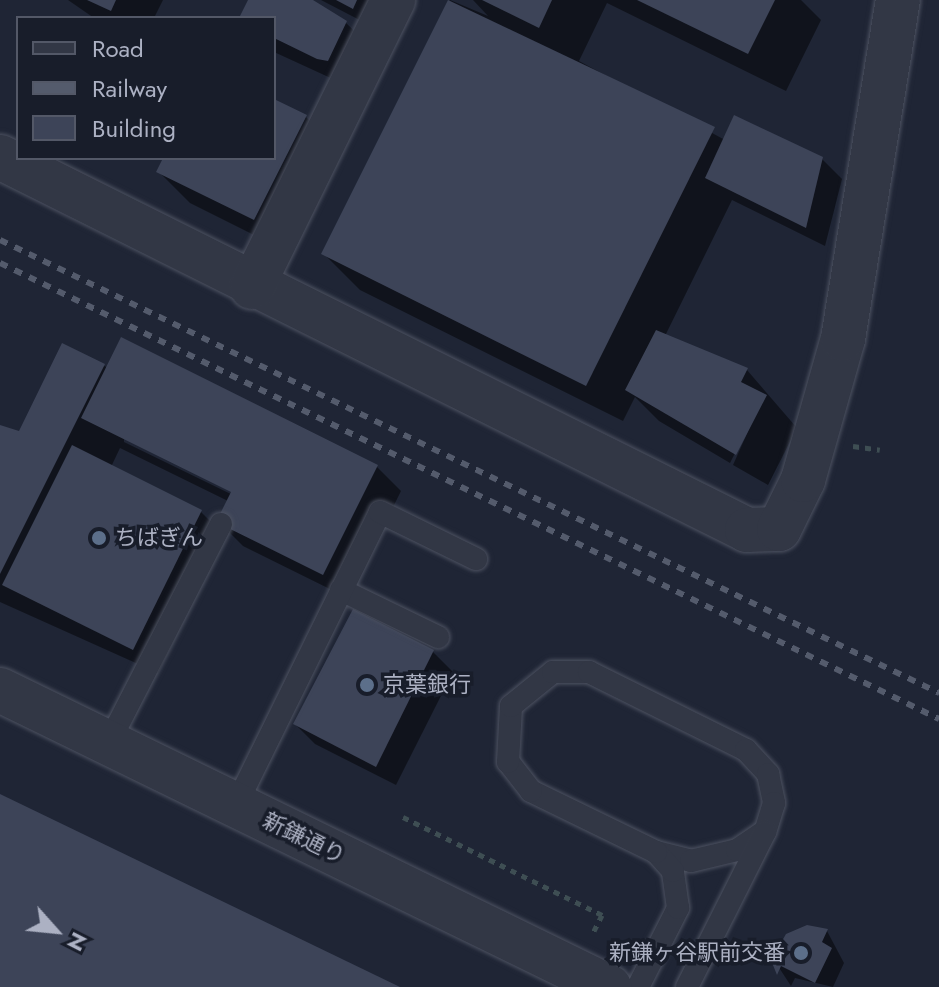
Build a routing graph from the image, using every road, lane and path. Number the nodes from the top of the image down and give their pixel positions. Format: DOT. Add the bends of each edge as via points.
graph roads {
  1 [pos="393,0"];
  2 [pos="898,0"];
  3 [pos="0,157"];
  4 [pos="252,287"];
  5 [pos="852,445"];
  6 [pos="880,450"];
  7 [pos="221,524"];
  8 [pos="476,559"];
  9 [pos="341,590"];
  10 [pos="438,637"];
  11 [pos="0,690"];
  12 [pos="109,742"];
  13 [pos="236,805"];
  14 [pos="403,817"];
  15 [pos="765,832"];
  16 [pos="656,852"];
  17 [pos="602,915"];
  18 [pos="609,987"];
  19 [pos="638,987"];
  20 [pos="687,987"];
  1 -- 4 [label="street"];
  2 -- 4 [label="street" via="843,339 803,480 779,529 747,530"];
  3 -- 4 [label="street"];
  5 -- 6 [label="path"];
  7 -- 12 [label="lane"];
  8 -- 9 [label="lane" via="380,512"];
  9 -- 10 [label="lane"];
  9 -- 13 [label="lane"];
  11 -- 12 [label="street, 新鎌通り"];
  12 -- 13 [label="street, 新鎌通り"];
  13 -- 18 [label="street, 新鎌通り"];
  14 -- 17 [label="path"];
  15 -- 16 [label="lane" via="737,850 691,861"];
  15 -- 16 [label="lane" via="774,803 768,774 746,750 589,672 536,680 505,725 517,778"];
  15 -- 20 [label="lane"];
  16 -- 19 [label="lane" via="677,883 678,908"];
}
